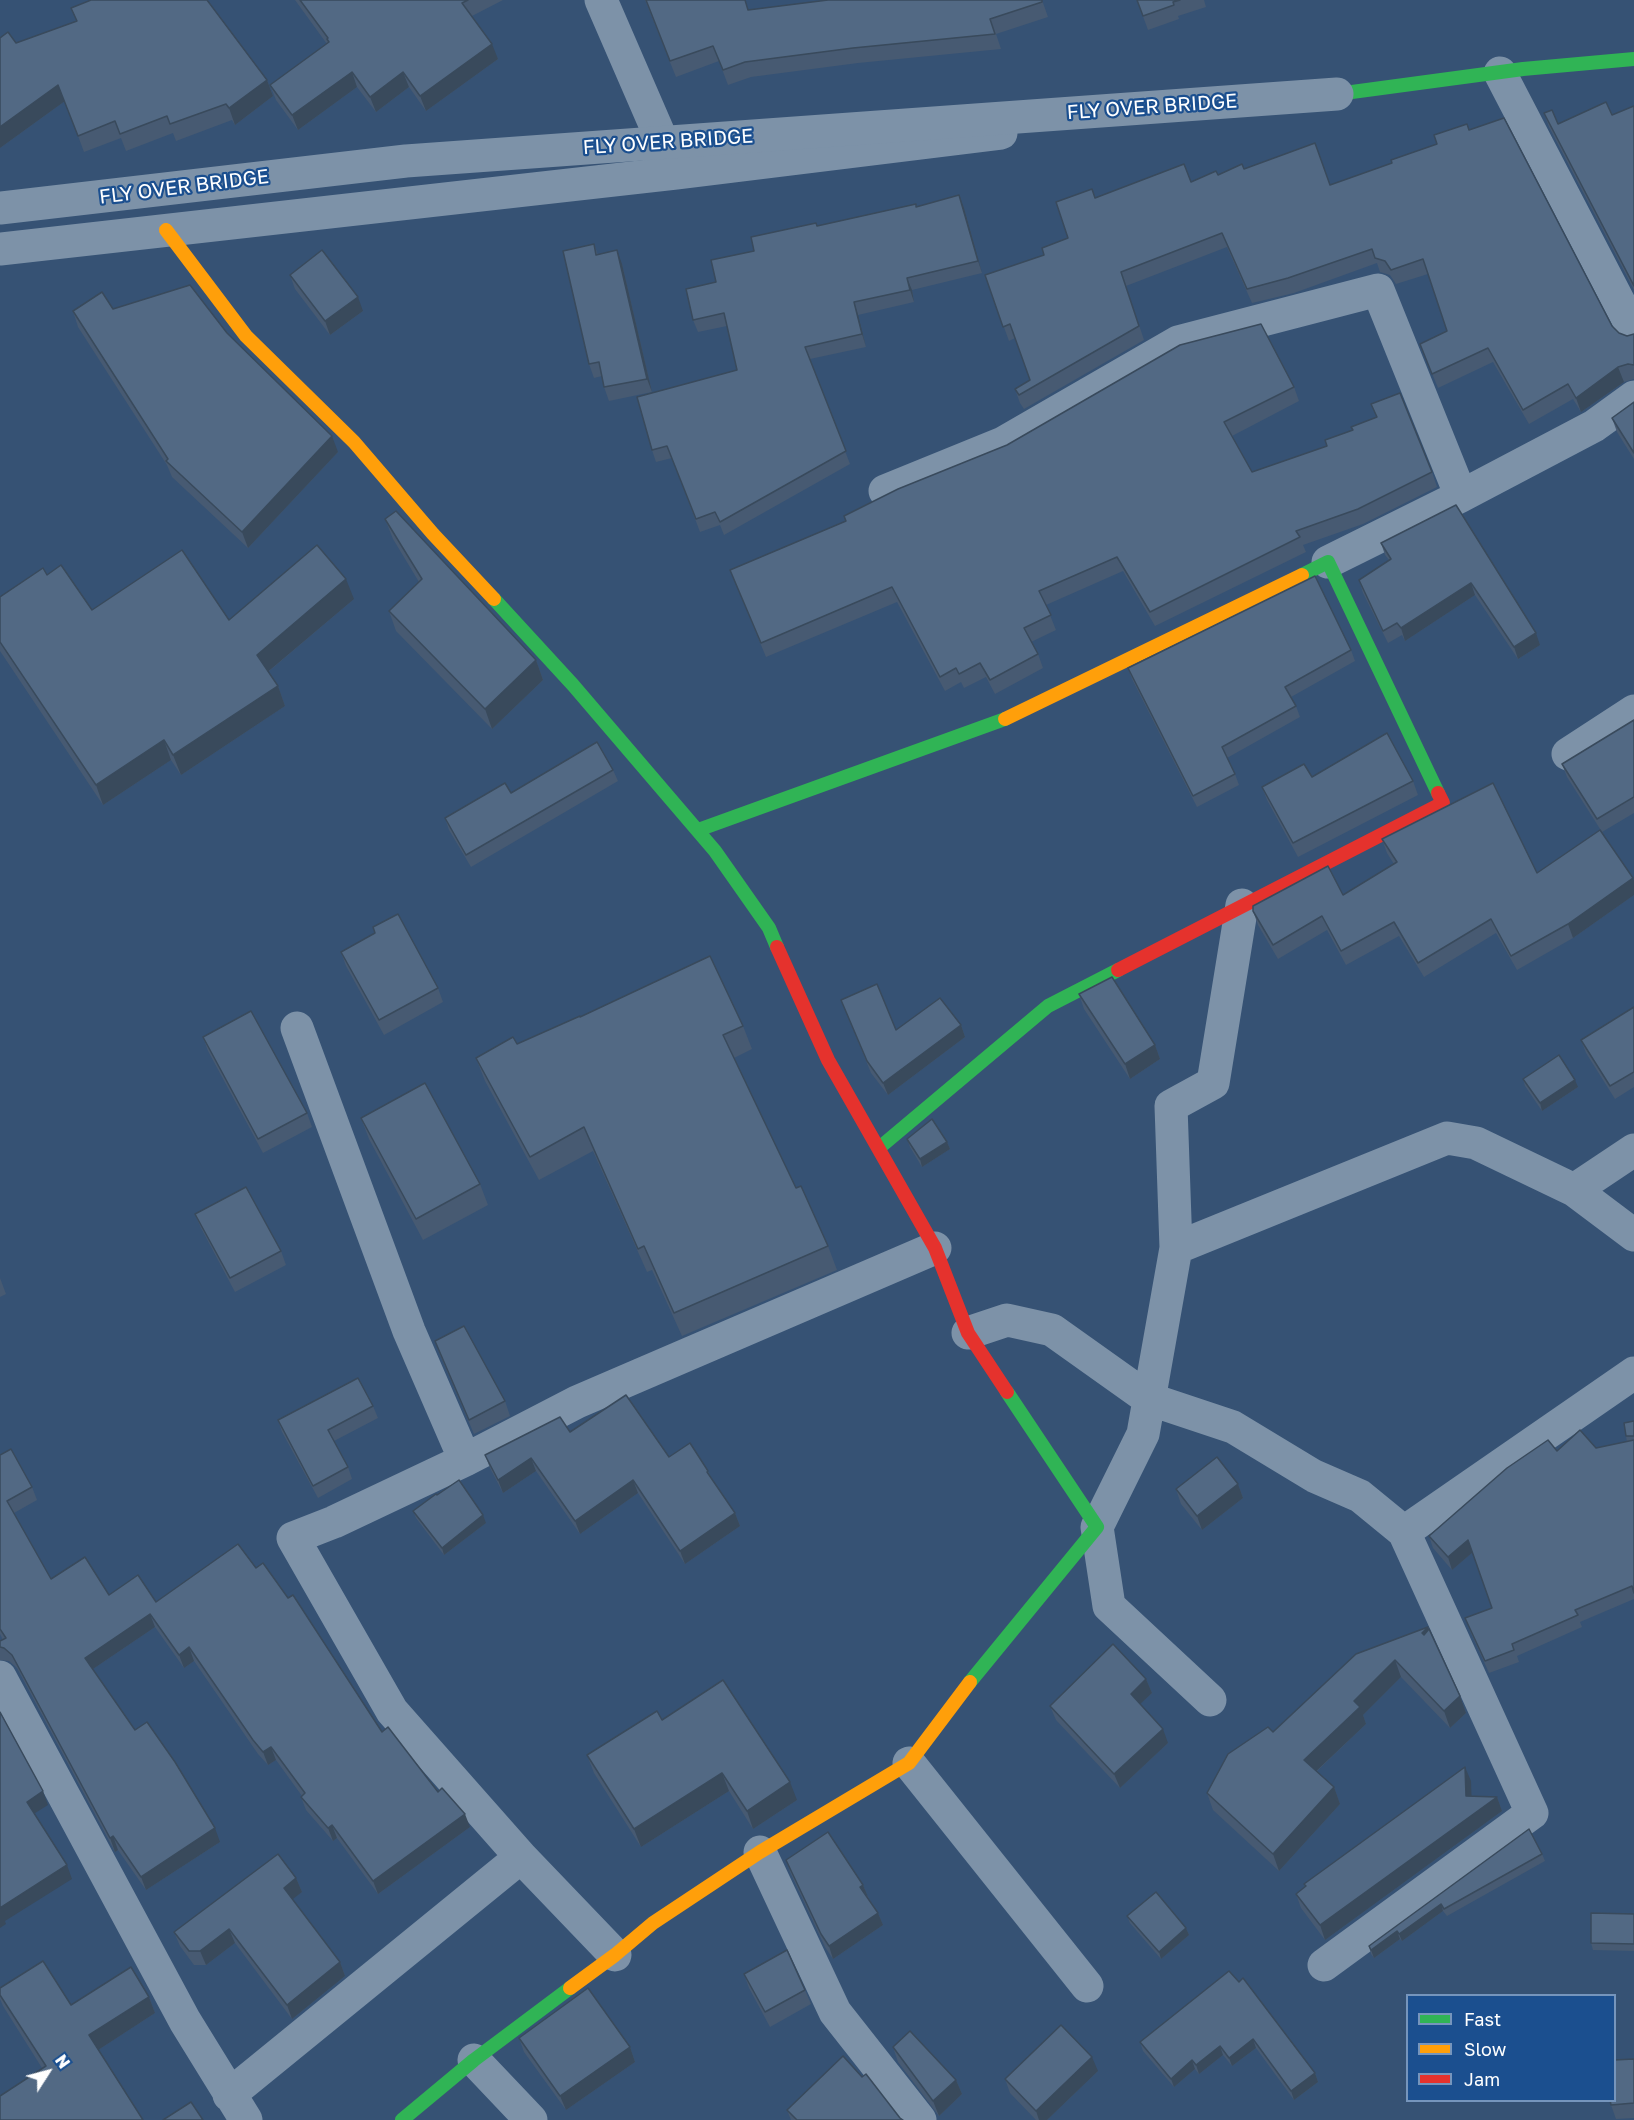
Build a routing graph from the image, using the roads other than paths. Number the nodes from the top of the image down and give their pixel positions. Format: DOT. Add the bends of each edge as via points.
graph roads {
  1 [pos="601,0"];
  2 [pos="1634,59"];
  3 [pos="1500,73"];
  4 [pos="1426,83"];
  5 [pos="1337,94"];
  6 [pos="676,173"];
  7 [pos="0,208"];
  8 [pos="166,230"];
  9 [pos="0,249"];
  10 [pos="1634,331"];
  11 [pos="1634,397"];
  12 [pos="885,491"];
  13 [pos="1461,496"];
  14 [pos="1328,562"];
  15 [pos="1634,711"];
  16 [pos="1568,754"];
  17 [pos="698,830"];
  18 [pos="1242,905"];
  19 [pos="297,1028"];
  20 [pos="879,1148"];
  21 [pos="1634,1150"];
  22 [pos="1574,1190"];
  23 [pos="1634,1235"];
  24 [pos="934,1248"];
  25 [pos="1176,1248"];
  26 [pos="968,1333"];
  27 [pos="1634,1373"];
  28 [pos="1149,1399"];
  29 [pos="465,1460"];
  30 [pos="1097,1527"];
  31 [pos="1404,1532"];
  32 [pos="0,1677"];
  33 [pos="1210,1700"];
  34 [pos="909,1763"];
  35 [pos="760,1852"];
  36 [pos="521,1857"];
  37 [pos="615,1955"];
  38 [pos="1324,1965"];
  39 [pos="1087,1986"];
  40 [pos="474,2060"];
  41 [pos="238,2107"];
  42 [pos="402,2120"];
  43 [pos="531,2120"];
  44 [pos="920,2120"];
  1 -- 6 [label="street"];
  2 -- 3 [label="street"];
  3 -- 4 [label="street"];
  3 -- 10 [label="street"];
  4 -- 5 [label="street"];
  4 -- 6 [label="street"];
  5 -- 7 [label="street, FLY OVER BRIDGE, bridge" via="406,161"];
  6 -- 8 [label="street"];
  8 -- 9 [label="street"];
  8 -- 17 [label="street" via="246,336 354,442"];
  11 -- 13 [label="street" via="1594,426"];
  12 -- 13 [label="street" via="1003,443 1178,342 1378,290"];
  13 -- 14 [label="street"];
  14 -- 17 [label="street" via="1015,716"];
  14 -- 18 [label="street" via="1443,803"];
  15 -- 16 [label="street"];
  17 -- 20 [label="street" via="769,928 828,1060"];
  18 -- 20 [label="street" via="1048,1006"];
  18 -- 25 [label="street" via="1213,1083 1171,1106"];
  19 -- 29 [label="street" via="410,1331"];
  20 -- 24 [label="street"];
  21 -- 22 [label="street"];
  22 -- 23 [label="street"];
  22 -- 25 [label="street" via="1476,1143 1447,1138"];
  24 -- 26 [label="street"];
  24 -- 29 [label="street" via="577,1402"];
  25 -- 28 [label="street"];
  26 -- 28 [label="street" via="1006,1320 1052,1330"];
  26 -- 30 [label="street"];
  27 -- 31 [label="street"];
  28 -- 30 [label="street" via="1143,1434"];
  28 -- 31 [label="street" via="1233,1427 1314,1476 1360,1496"];
  29 -- 36 [label="street" via="293,1538 392,1712"];
  30 -- 33 [label="street" via="1109,1606"];
  30 -- 34 [label="street"];
  31 -- 38 [label="street" via="1532,1813"];
  32 -- 41 [label="street" via="185,2021"];
  34 -- 35 [label="street"];
  34 -- 39 [label="street"];
  35 -- 37 [label="street" via="653,1923"];
  35 -- 44 [label="street" via="835,2012"];
  36 -- 37 [label="street"];
  36 -- 41 [label="street"];
  37 -- 40 [label="street"];
  40 -- 42 [label="street"];
  40 -- 43 [label="street"];
}
